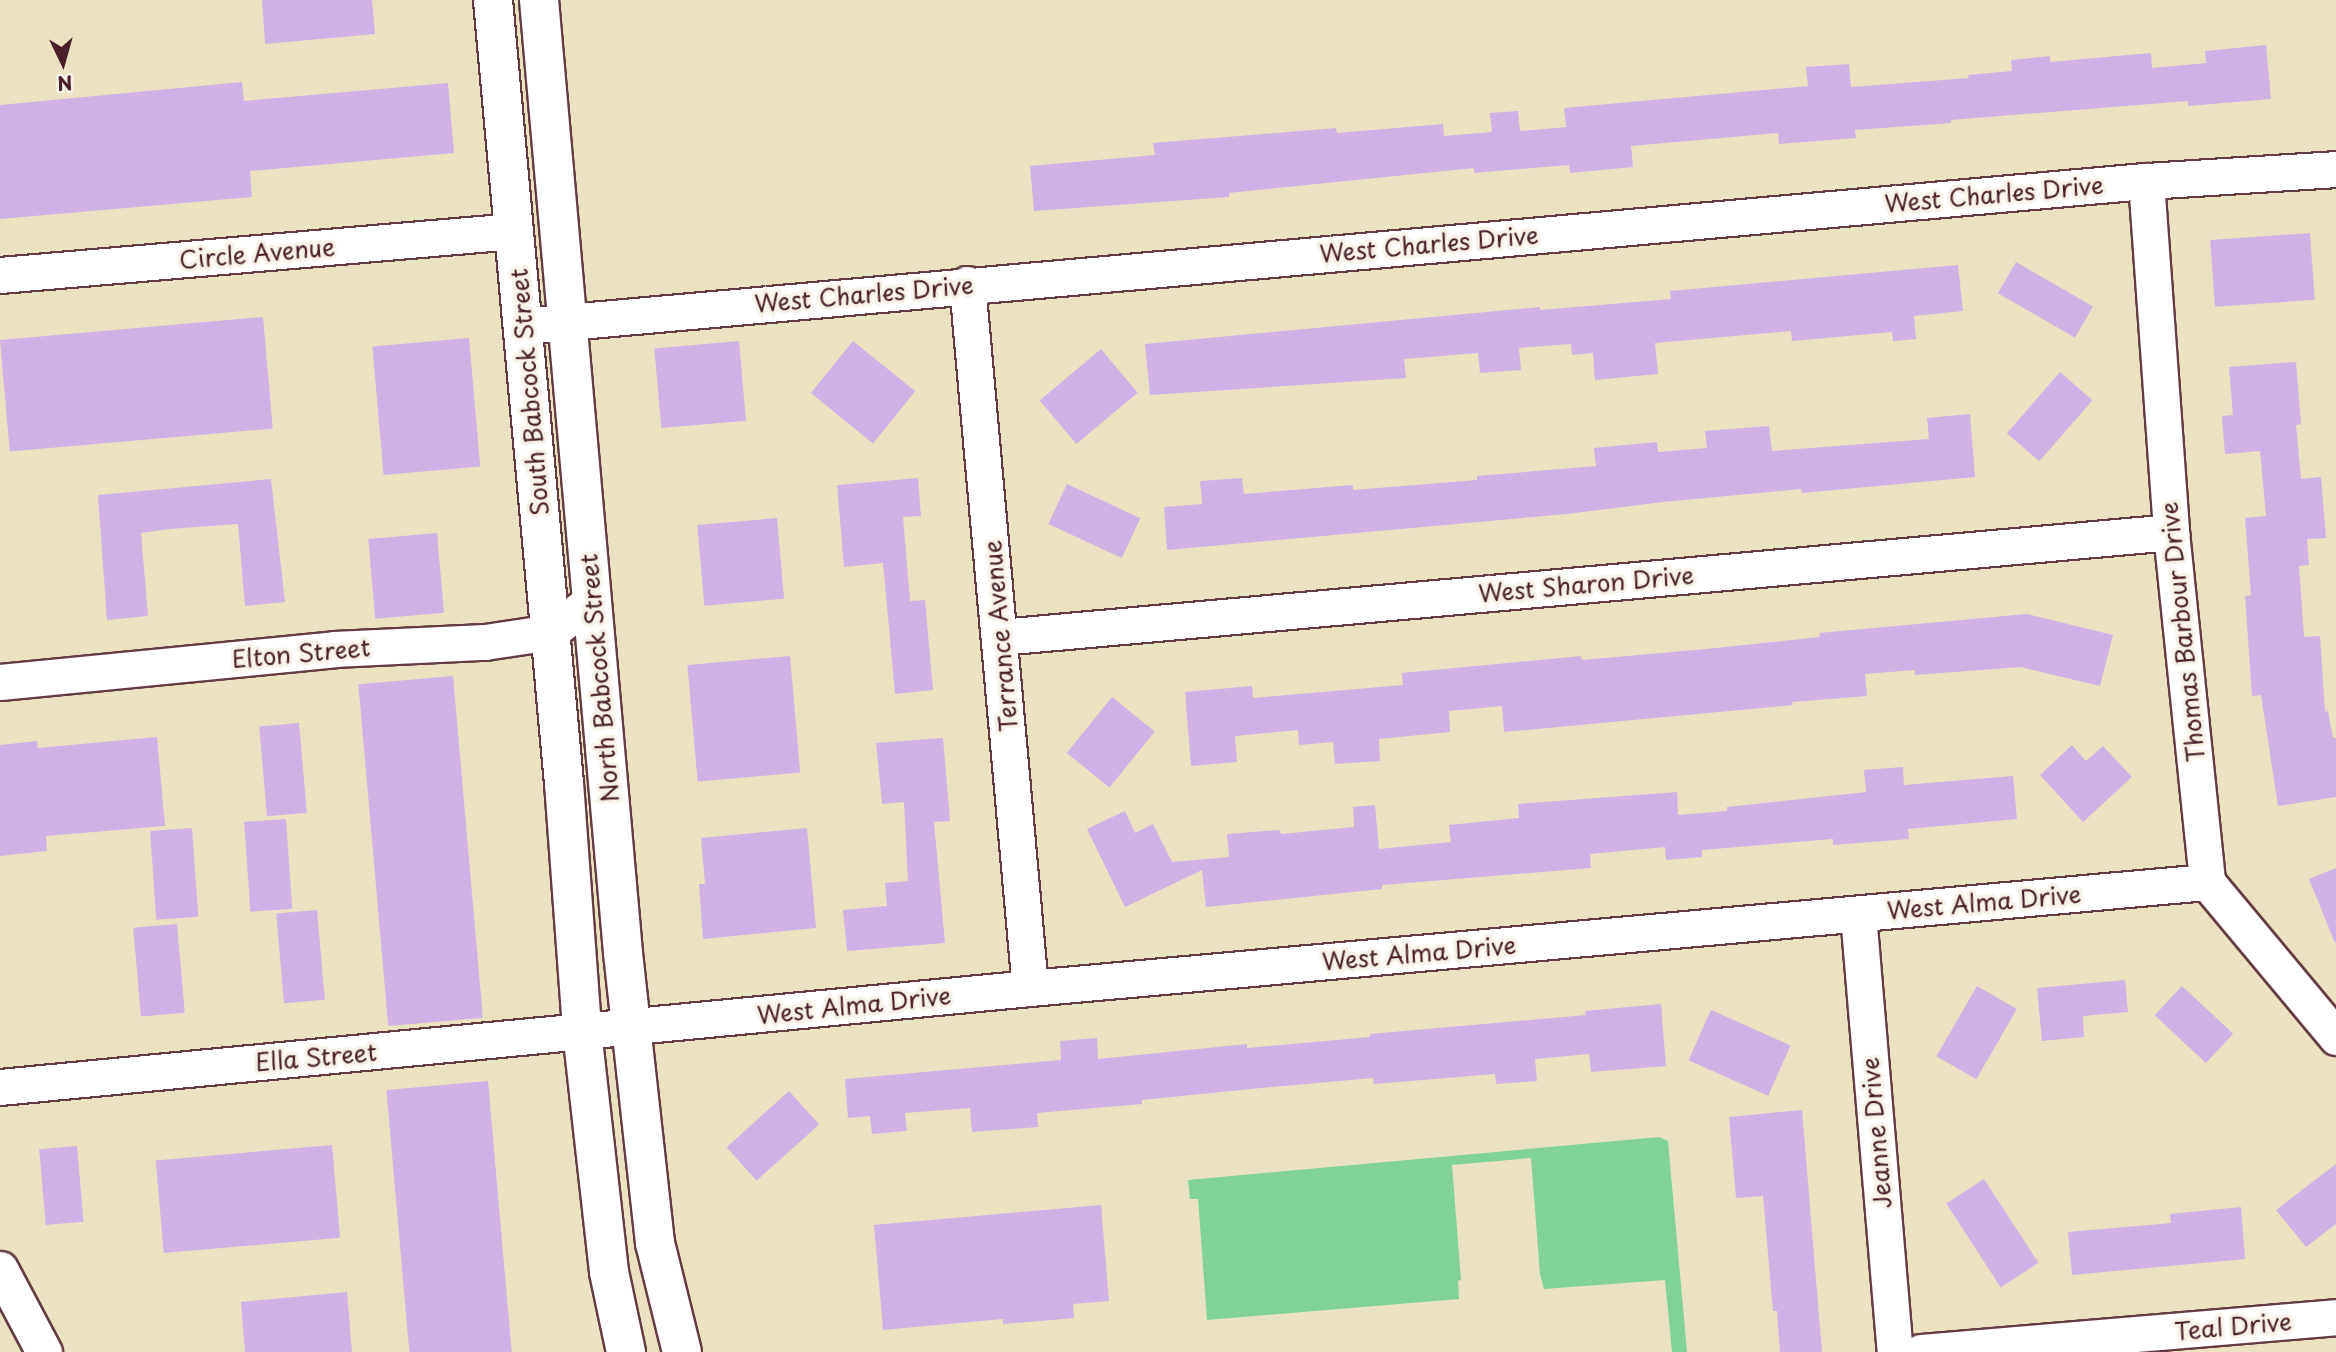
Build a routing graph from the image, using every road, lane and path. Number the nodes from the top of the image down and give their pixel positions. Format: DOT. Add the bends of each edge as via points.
graph roads {
  1 [pos="493,0"];
  2 [pos="539,0"];
  3 [pos="2336,169"];
  4 [pos="2146,181"];
  5 [pos="514,231"];
  6 [pos="0,275"];
  7 [pos="967,284"];
  8 [pos="569,323"];
  9 [pos="523,327"];
  10 [pos="2171,532"];
  11 [pos="592,600"];
  12 [pos="551,632"];
  13 [pos="1000,636"];
  14 [pos="0,682"];
  15 [pos="564,783"];
  16 [pos="2207,882"];
  17 [pos="1858,914"];
  18 [pos="1030,988"];
  19 [pos="631,1026"];
  20 [pos="582,1031"];
  21 [pos="2336,1037"];
  22 [pos="0,1087"];
  23 [pos="0,1269"];
  24 [pos="2336,1317"];
  25 [pos="44,1352"];
  26 [pos="626,1352"];
  27 [pos="682,1352"];
  28 [pos="1895,1352"];
  29 [pos="1921,1352"];
  1 -- 5 [label="main road, South Babcock Street"];
  2 -- 8 [label="main road, North Babcock Street"];
  3 -- 4 [label="street, West Charles Drive"];
  4 -- 7 [label="street, West Charles Drive"];
  4 -- 10 [label="street, Thomas Barbour Drive"];
  5 -- 6 [label="street, Circle Avenue"];
  5 -- 9 [label="main road, South Babcock Street"];
  7 -- 8 [label="street, West Charles Drive"];
  7 -- 13 [label="street, Terrance Avenue"];
  8 -- 9 [label="street, West Charles Drive"];
  8 -- 11 [label="main road, North Babcock Street"];
  9 -- 12 [label="main road, South Babcock Street"];
  10 -- 13 [label="street, West Sharon Drive"];
  10 -- 16 [label="street, Thomas Barbour Drive"];
  11 -- 12 [label="street, Elton Street"];
  11 -- 19 [label="main road, North Babcock Street"];
  12 -- 14 [label="street, Elton Street" via="485,642 334,649"];
  12 -- 15 [label="main road, South Babcock Street"];
  13 -- 18 [label="street, Terrance Avenue"];
  15 -- 20 [label="main road, North Babcock Street"];
  16 -- 17 [label="street, West Alma Drive"];
  16 -- 21 [label="street"];
  17 -- 18 [label="street, West Alma Drive"];
  17 -- 28 [label="street, Jeanne Drive"];
  18 -- 19 [label="street, West Alma Drive"];
  19 -- 20 [label="street, Ella Street"];
  19 -- 27 [label="main road, North Babcock Street" via="655,1243"];
  20 -- 22 [label="street, Ella Street"];
  20 -- 26 [label="main road, North Babcock Street" via="609,1272"];
  23 -- 25 [label="street"];
  24 -- 29 [label="street, Teal Drive"];
}
